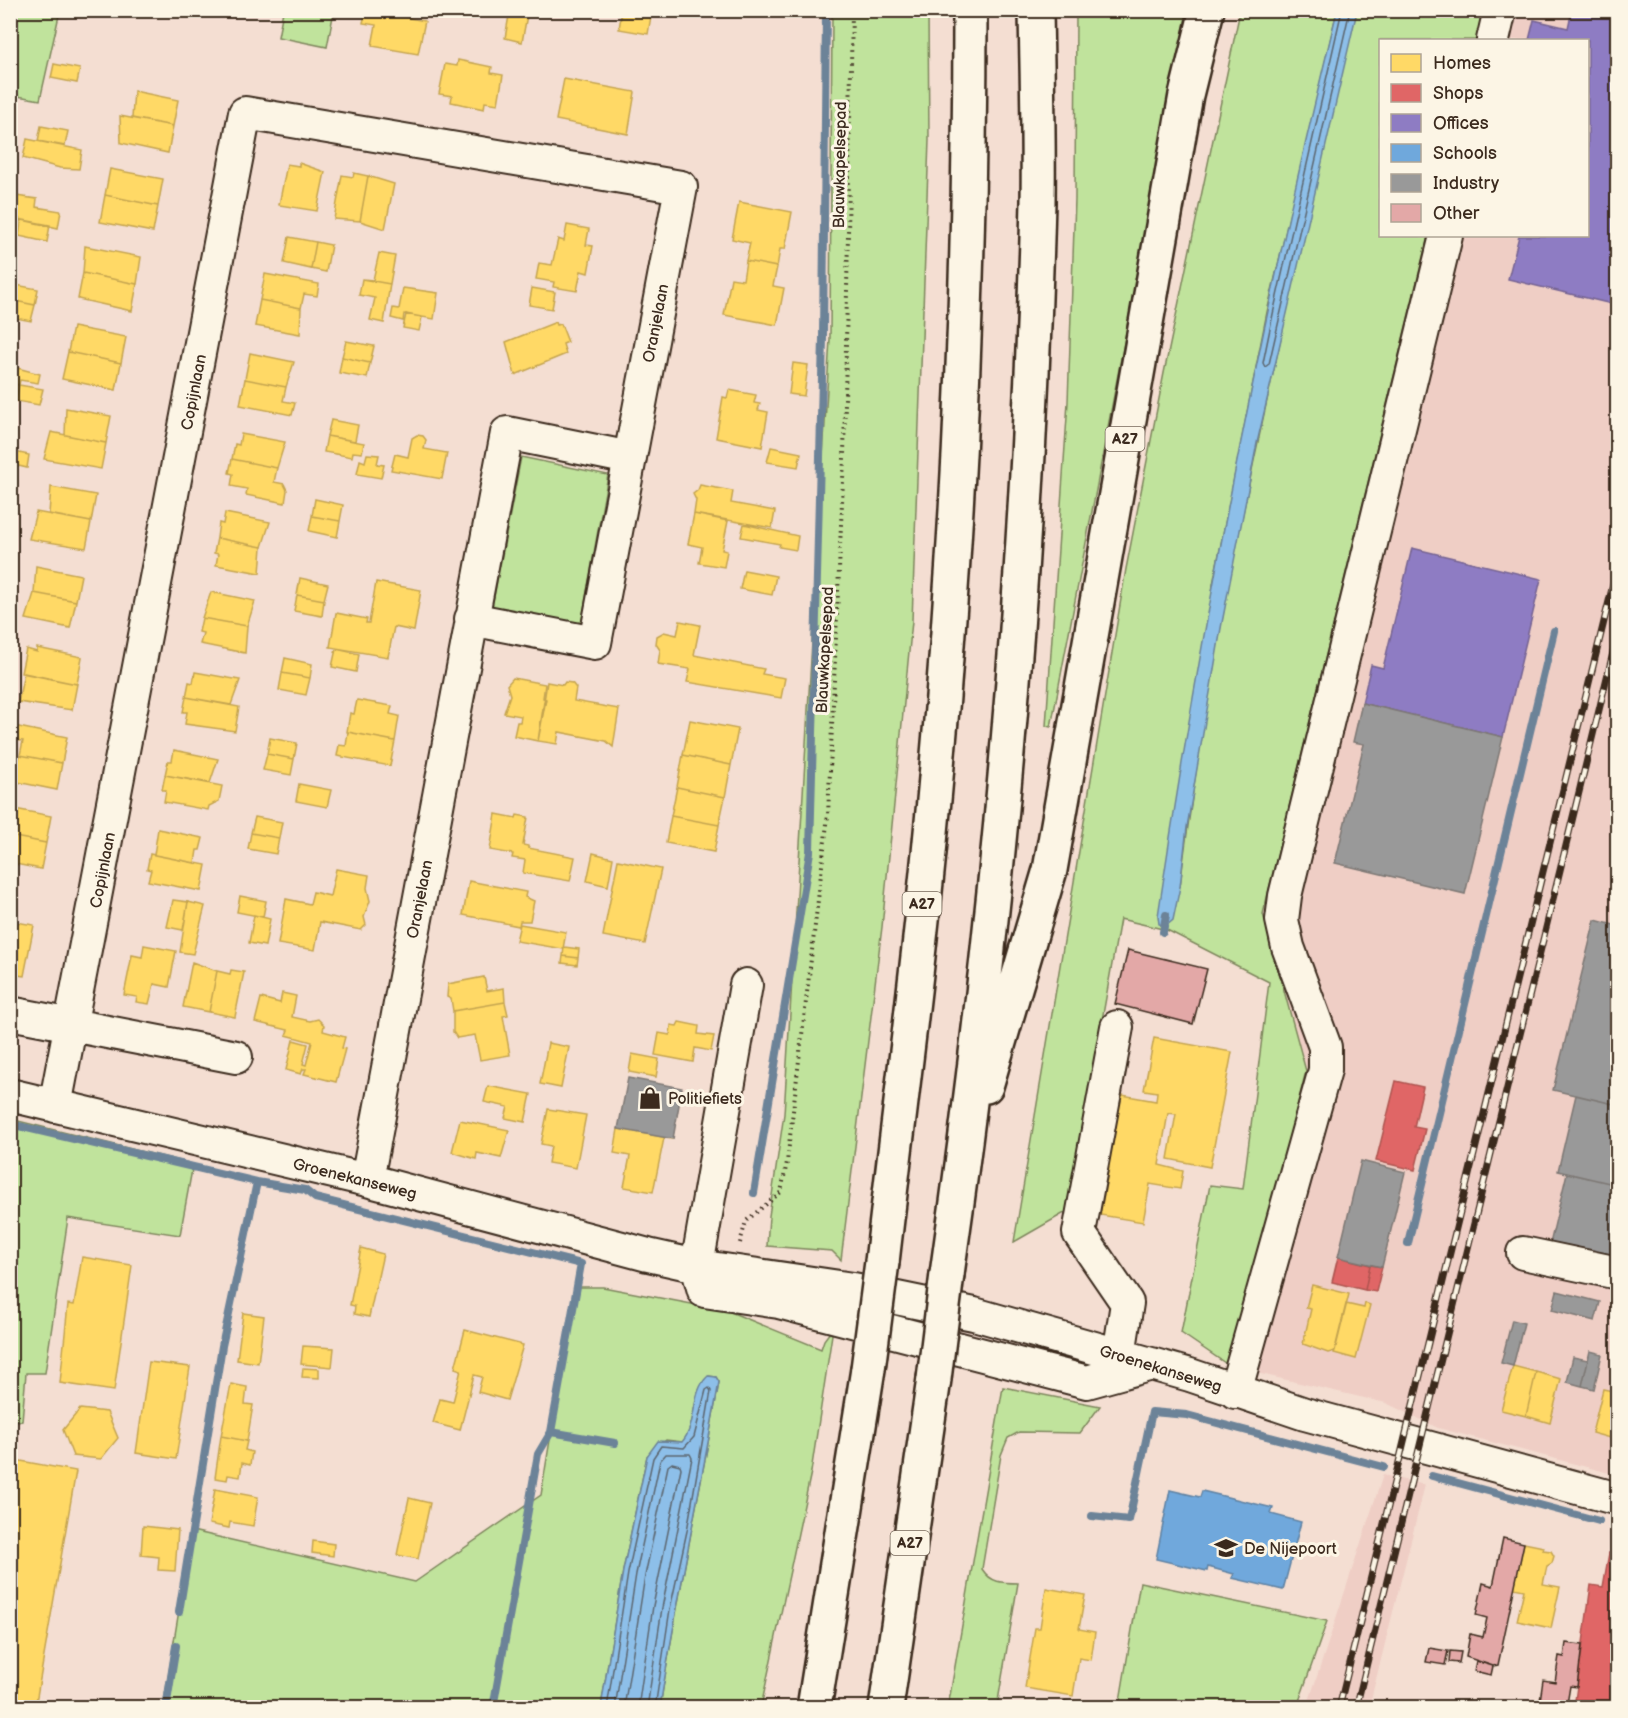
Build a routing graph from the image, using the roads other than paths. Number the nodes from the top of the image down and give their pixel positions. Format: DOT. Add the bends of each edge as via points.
graph roads {
  1 [pos="970,10"];
  2 [pos="1036,10"];
  3 [pos="1207,10"];
  4 [pos="1500,10"];
  5 [pos="1493,39"];
  6 [pos="681,187"];
  7 [pos="1446,237"];
  8 [pos="630,458"];
  9 [pos="471,619"];
  10 [pos="746,986"];
  11 [pos="10,1013"];
  12 [pos="72,1024"];
  13 [pos="1118,1027"];
  14 [pos="236,1057"];
  15 [pos="10,1095"];
  16 [pos="55,1106"];
  17 [pos="961,1171"];
  18 [pos="366,1180"];
  19 [pos="1523,1253"];
  20 [pos="697,1266"];
  21 [pos="1617,1273"];
  22 [pos="1119,1355"];
  23 [pos="1152,1364"];
  24 [pos="1235,1392"];
  25 [pos="1617,1499"];
  26 [pos="814,1707"];
  27 [pos="886,1707"];
  1 -- 26 [label="highway, A27, bridge" via="970,185 954,546 937,767 882,1262"];
  2 -- 17 [label="highway, A27" via="1037,210 1020,569 1007,758"];
  3 -- 17 [label="highway, A27" via="1186,95 1050,870"];
  4 -- 5 [label="street"];
  6 -- 8 [label="street, Oranjelaan"];
  6 -- 12 [label="street, Copijnlaan" via="245,113"];
  7 -- 24 [label="street" via="1285,896 1282,920 1288,947 1326,1047 1325,1070"];
  8 -- 9 [label="street, Oranjelaan" via="507,433"];
  8 -- 9 [label="street, Oranjelaan" via="595,644"];
  9 -- 18 [label="street, Oranjelaan"];
  10 -- 20 [label="street"];
  11 -- 12 [label="street"];
  12 -- 14 [label="street"];
  12 -- 16 [label="street, Copijnlaan"];
  13 -- 22 [label="street" via="1079,1233 1127,1303"];
  15 -- 16 [label="street, Groenekanseweg"];
  16 -- 18 [label="street, Groenekanseweg"];
  17 -- 27 [label="highway, A27, bridge"];
  18 -- 20 [label="street, Groenekanseweg"];
  19 -- 21 [label="street"];
  20 -- 22 [label="street, Groenekanseweg" via="853,1289 974,1314"];
  20 -- 23 [label="street" via="704,1291 779,1302 1087,1382"];
  22 -- 23 [label="street, Groenekanseweg"];
  23 -- 24 [label="street, Groenekanseweg"];
  24 -- 25 [label="street, Groenekanseweg"];
}
